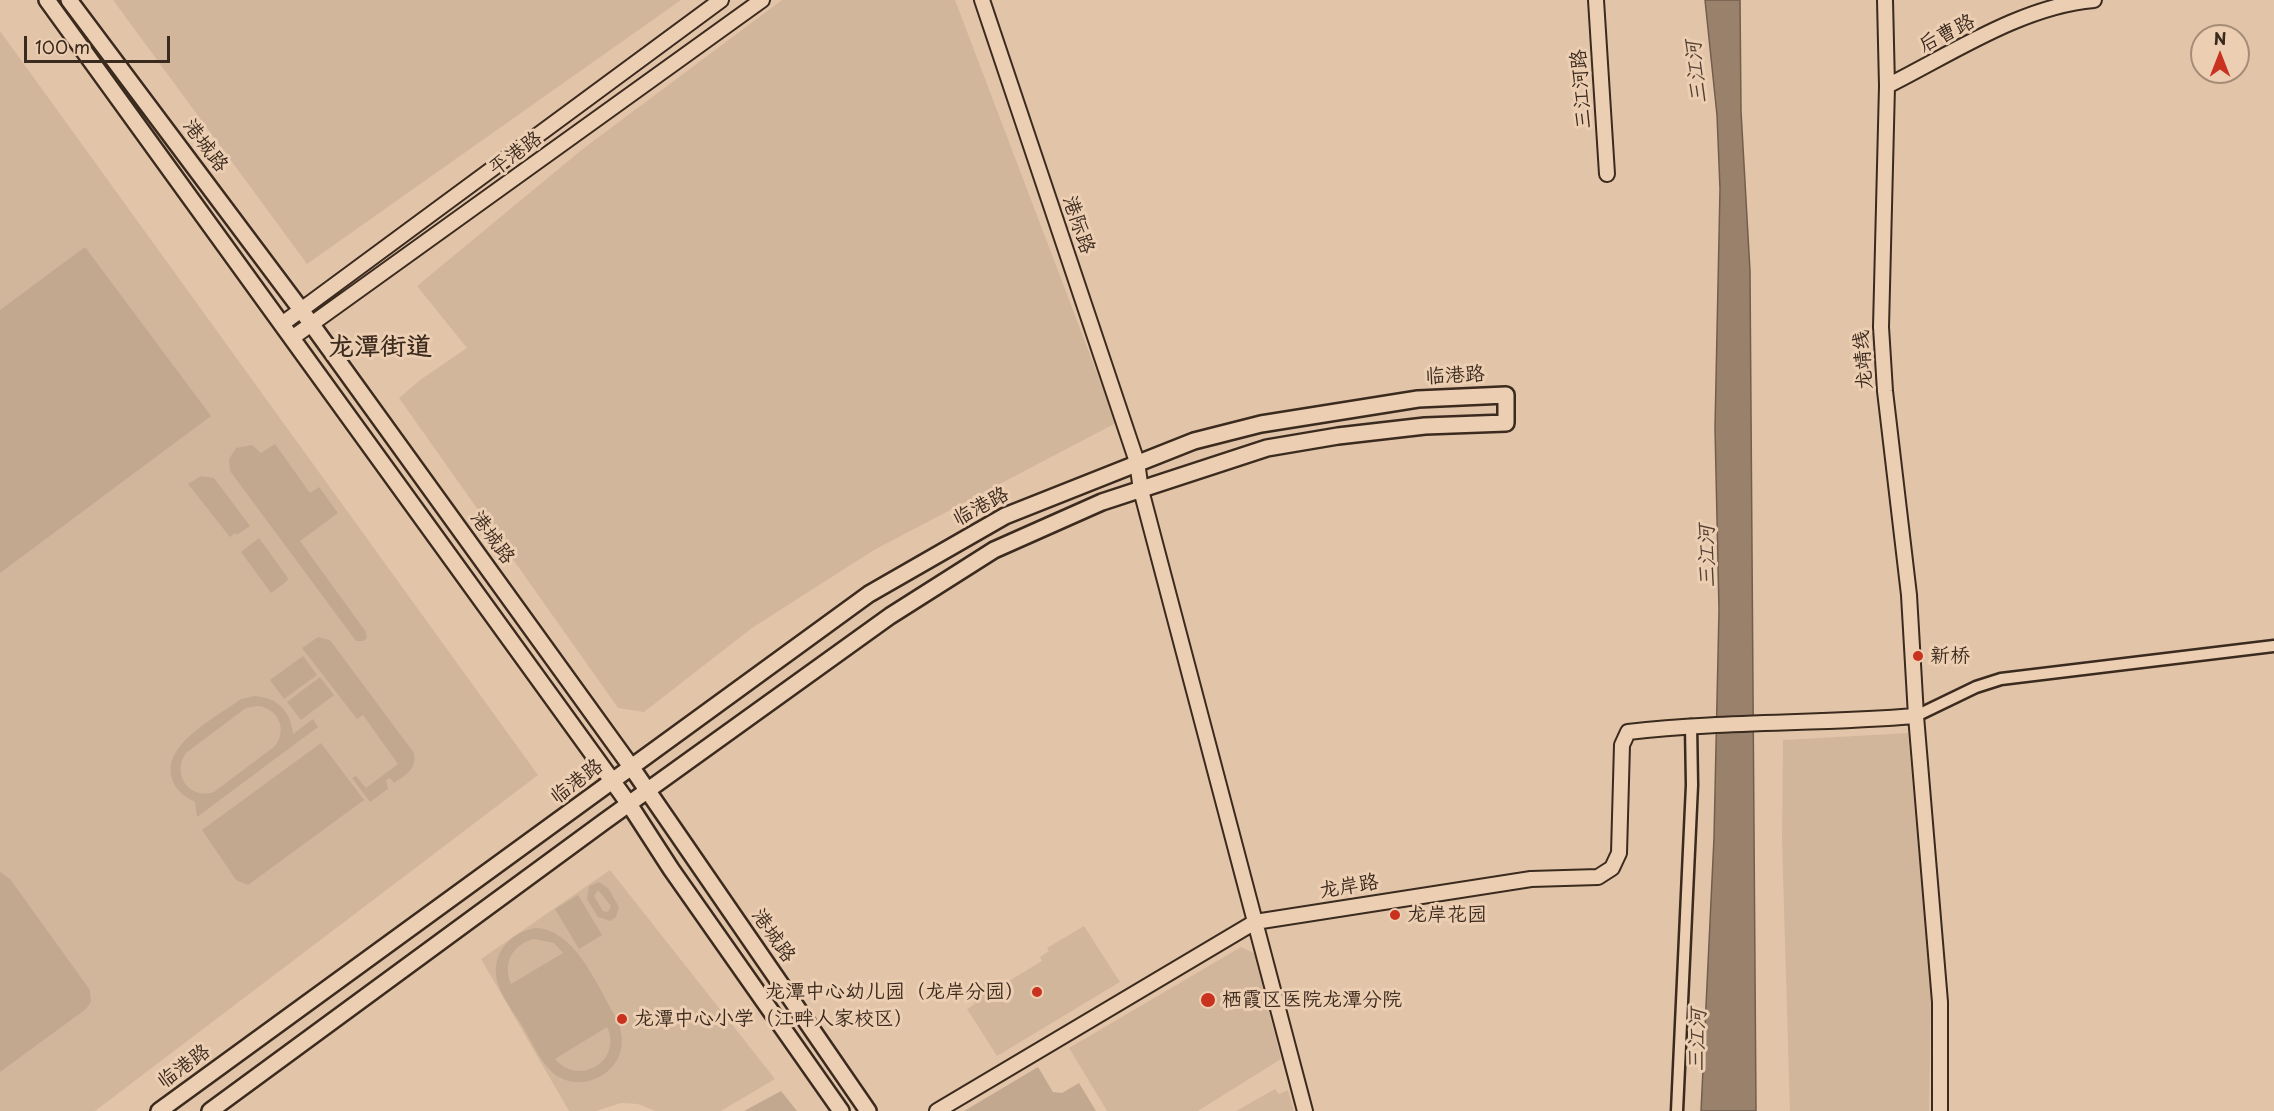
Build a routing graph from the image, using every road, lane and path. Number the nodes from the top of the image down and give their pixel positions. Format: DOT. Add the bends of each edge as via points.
graph roads {
  1 [pos="47,0"];
  2 [pos="69,0"];
  3 [pos="721,0"];
  4 [pos="762,0"];
  5 [pos="982,0"];
  6 [pos="1596,0"];
  7 [pos="1886,0"];
  8 [pos="2094,0"];
  9 [pos="1887,86"];
  10 [pos="1607,174"];
  11 [pos="302,311"];
  12 [pos="282,324"];
  13 [pos="312,326"];
  14 [pos="292,338"];
  15 [pos="1137,462"];
  16 [pos="1141,490"];
  17 [pos="2274,646"];
  18 [pos="1916,716"];
  19 [pos="1691,725"];
  20 [pos="632,768"];
  21 [pos="612,782"];
  22 [pos="647,791"];
  23 [pos="629,804"];
  24 [pos="1255,921"];
  25 [pos="159,1111"];
  26 [pos="210,1111"];
  27 [pos="841,1111"];
  28 [pos="868,1111"];
  29 [pos="937,1111"];
  30 [pos="1305,1111"];
  31 [pos="1677,1111"];
  32 [pos="1940,1111"];
  1 -- 12 [label="main road"];
  2 -- 11 [label="main road, 港城路"];
  3 -- 11 [label="street, 平港路"];
  4 -- 13 [label="street, 平港路"];
  5 -- 15 [label="street, 港际路"];
  6 -- 10 [label="street, 三江河路"];
  7 -- 9 [label="street, 龙靖线"];
  8 -- 9 [label="street, 后曹路" via="2048,8 2021,18"];
  9 -- 18 [label="street, 龙靖线" via="1881,327 1909,595"];
  11 -- 12 [label="street, 平港路"];
  11 -- 13 [label="main road, 港城路"];
  12 -- 14 [label="main road"];
  13 -- 14 [label="street, 平港路"];
  13 -- 20 [label="main road, 港城路"];
  14 -- 21 [label="main road"];
  15 -- 16 [label="street, 港际路"];
  15 -- 16 [label="main road, 临港路" via="1194,441 1307,416 1418,399 1506,395 1506,423 1414,428 1267,448"];
  15 -- 20 [label="main road, 临港路" via="1005,516 869,594"];
  16 -- 22 [label="main road, 临港路" via="1102,502 994,550 890,616"];
  16 -- 24 [label="street, 港际路"];
  17 -- 18 [label="street" via="2001,679"];
  18 -- 19 [label="street" via="1844,722"];
  18 -- 32 [label="street, 龙靖线" via="1940,1002"];
  19 -- 24 [label="street, 龙岸路" via="1628,732 1622,746 1619,853 1612,868 1598,877 1531,879"];
  19 -- 31 [label="street" via="1692,785"];
  20 -- 21 [label="main road, 临港路"];
  20 -- 22 [label="main road, 港城路"];
  21 -- 23 [label="main road"];
  21 -- 25 [label="main road, 临港路"];
  22 -- 23 [label="main road, 临港路"];
  22 -- 28 [label="main road, 港城路"];
  23 -- 26 [label="main road, 临港路"];
  23 -- 27 [label="main road"];
  24 -- 29 [label="street, 龙岸路"];
  24 -- 30 [label="street, 港际路"];
}
